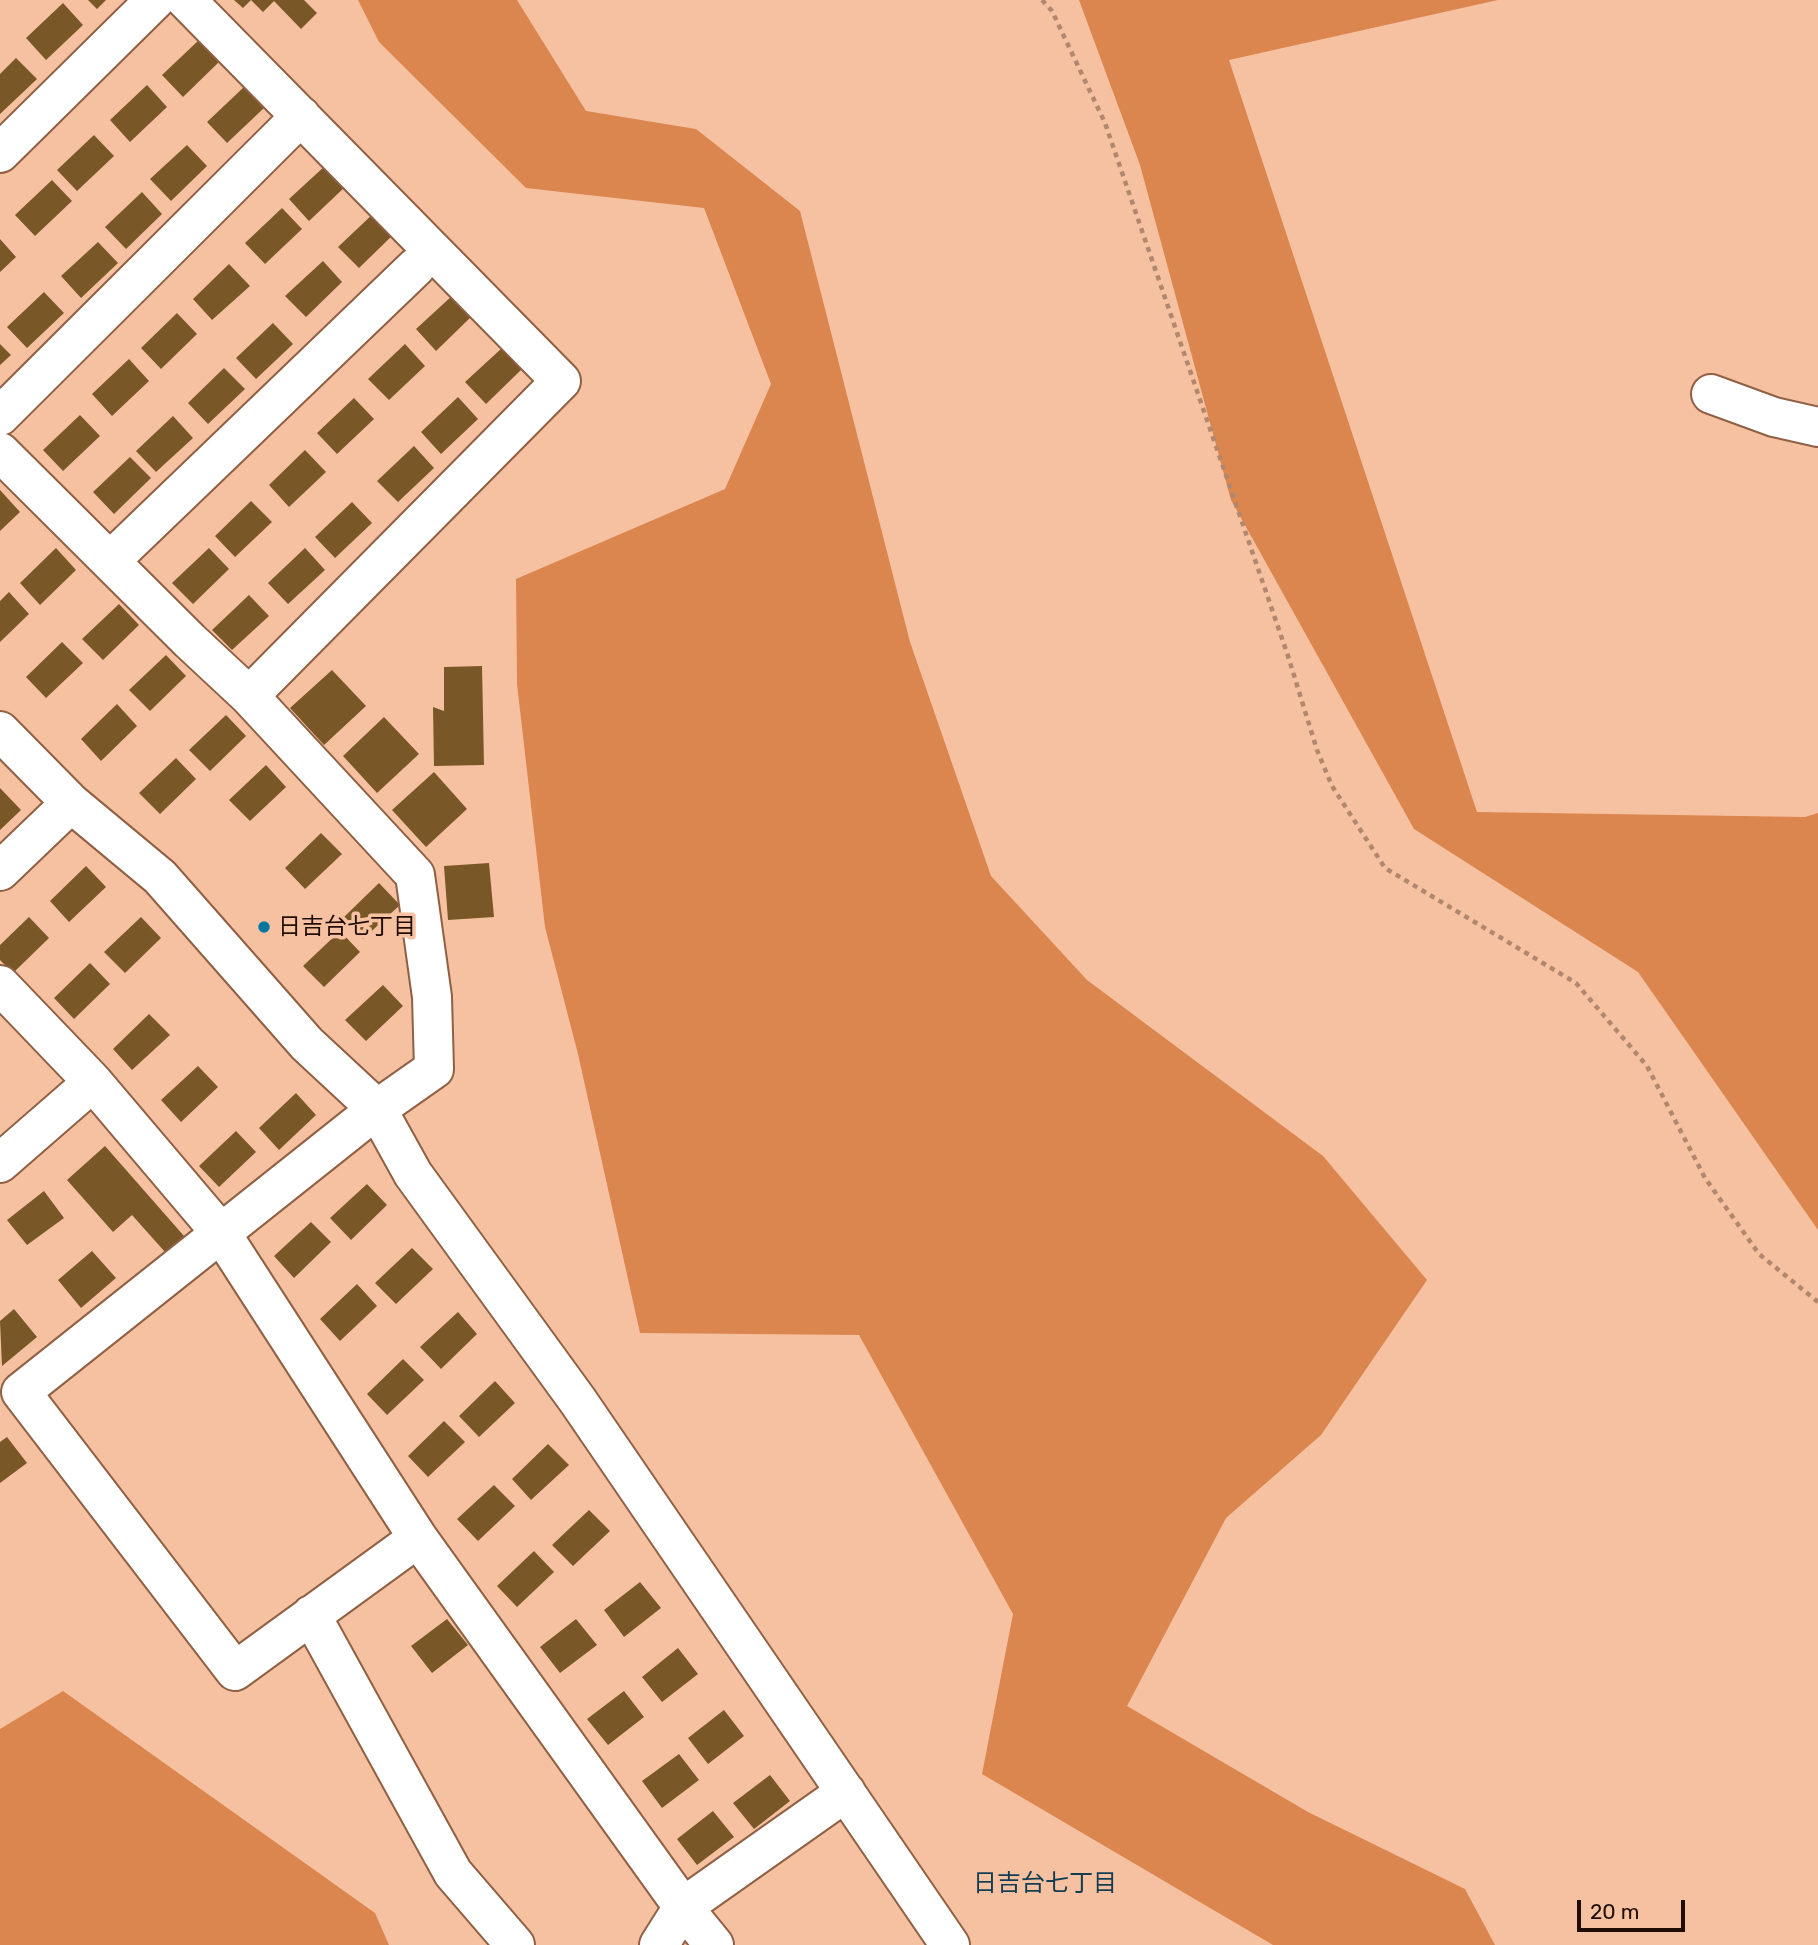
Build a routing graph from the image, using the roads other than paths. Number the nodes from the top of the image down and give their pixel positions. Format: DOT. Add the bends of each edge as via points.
graph roads {
  1 [pos="155,0"];
  2 [pos="186,0"];
  3 [pos="301,116"];
  4 [pos="0,153"];
  5 [pos="416,267"];
  6 [pos="1712,394"];
  7 [pos="0,416"];
  8 [pos="1818,427"];
  9 [pos="0,452"];
  10 [pos="111,561"];
  11 [pos="249,695"];
  12 [pos="0,731"];
  13 [pos="71,803"];
  14 [pos="0,871"];
  15 [pos="0,985"];
  16 [pos="93,1082"];
  17 [pos="377,1109"];
  18 [pos="0,1163"];
  19 [pos="221,1233"];
  20 [pos="418,1538"];
  21 [pos="311,1615"];
  22 [pos="846,1792"];
  23 [pos="683,1908"];
  24 [pos="514,1945"];
  25 [pos="659,1945"];
  26 [pos="714,1945"];
  27 [pos="950,1945"];
  1 -- 4 [label="street"];
  2 -- 3 [label="street"];
  3 -- 7 [label="street"];
  3 -- 11 [label="street" via="561,381"];
  5 -- 10 [label="street"];
  6 -- 8 [label="street"];
  9 -- 10 [label="street"];
  10 -- 11 [label="street"];
  11 -- 17 [label="street" via="415,875 432,997 433,1069"];
  12 -- 13 [label="street"];
  13 -- 14 [label="street"];
  13 -- 17 [label="street" via="160,877 307,1044"];
  15 -- 16 [label="street"];
  16 -- 18 [label="street"];
  16 -- 19 [label="street"];
  17 -- 19 [label="street"];
  17 -- 22 [label="street" via="413,1174 578,1401"];
  19 -- 20 [label="street"];
  19 -- 21 [label="street" via="21,1392 235,1671"];
  20 -- 21 [label="street"];
  20 -- 23 [label="street"];
  21 -- 24 [label="street" via="453,1873"];
  22 -- 23 [label="street"];
  22 -- 27 [label="street"];
  23 -- 25 [label="street"];
  23 -- 26 [label="street"];
}
